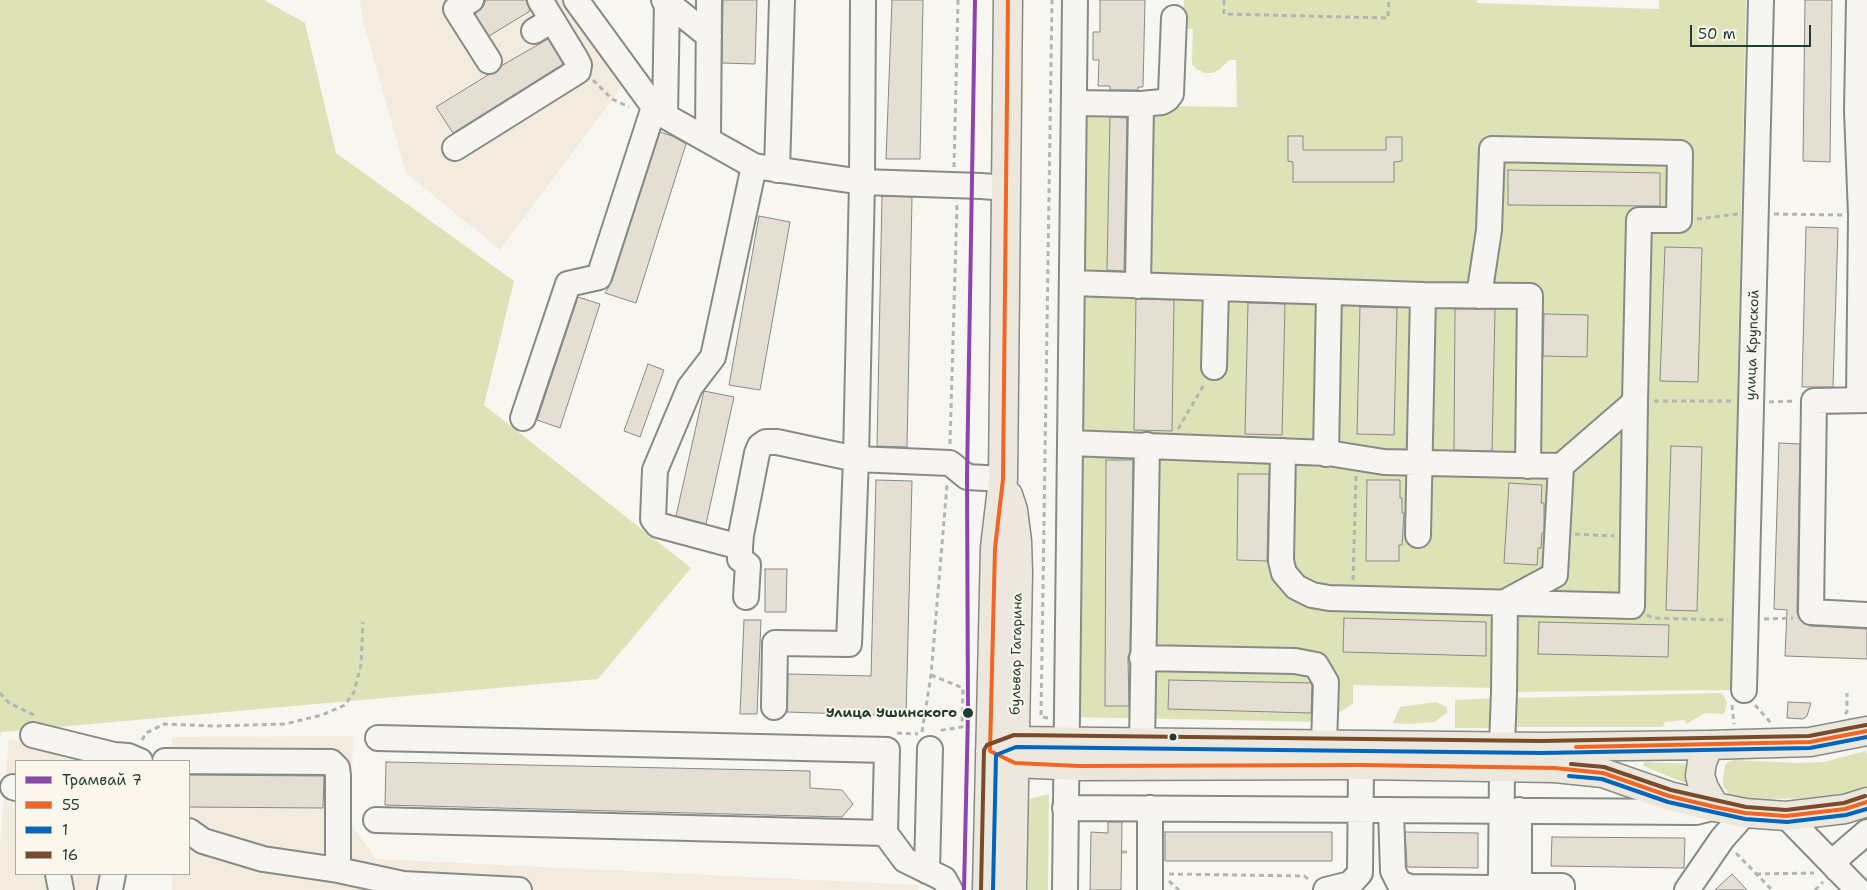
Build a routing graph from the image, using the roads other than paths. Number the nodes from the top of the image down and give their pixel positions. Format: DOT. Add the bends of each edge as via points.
graph roads {
  1 [pos="540,0"];
  2 [pos="576,0"];
  3 [pos="709,0"];
  4 [pos="782,0"];
  5 [pos="863,0"];
  6 [pos="1008,0"];
  7 [pos="1075,0"];
  8 [pos="1760,0"];
  9 [pos="1859,0"];
  10 [pos="666,1"];
  11 [pos="459,3"];
  12 [pos="1174,18"];
  13 [pos="709,36"];
  14 [pos="489,61"];
  15 [pos="1074,103"];
  16 [pos="1141,104"];
  17 [pos="660,111"];
  18 [pos="1862,111"];
  19 [pos="708,140"];
  20 [pos="456,148"];
  21 [pos="765,168"];
  22 [pos="862,182"];
  23 [pos="1006,188"];
  24 [pos="1864,215"];
  25 [pos="1072,283"];
  26 [pos="1138,286"];
  27 [pos="1216,288"];
  28 [pos="1329,292"];
  29 [pos="1423,295"];
  30 [pos="1479,296"];
  31 [pos="1214,367"];
  32 [pos="1863,400"];
  33 [pos="1635,402"];
  34 [pos="523,418"];
  35 [pos="1070,442"];
  36 [pos="1157,446"];
  37 [pos="1283,451"];
  38 [pos="1326,454"];
  39 [pos="856,459"];
  40 [pos="1419,462"];
  41 [pos="1528,466"];
  42 [pos="1561,466"];
  43 [pos="1003,479"];
  44 [pos="1418,535"];
  45 [pos="740,547"];
  46 [pos="746,597"];
  47 [pos="1505,602"];
  48 [pos="1867,614"];
  49 [pos="1142,658"];
  50 [pos="1744,690"];
  51 [pos="774,707"];
  52 [pos="1867,731"];
  53 [pos="33,735"];
  54 [pos="378,738"];
  55 [pos="1142,743"];
  56 [pos="1324,744"];
  57 [pos="1709,745"];
  58 [pos="930,749"];
  59 [pos="990,751"];
  60 [pos="1015,752"];
  61 [pos="1067,754"];
  62 [pos="1361,755"];
  63 [pos="1502,757"];
  64 [pos="137,760"];
  65 [pos="190,761"];
  66 [pos="1867,802"];
  67 [pos="1715,807"];
  68 [pos="1065,808"];
  69 [pos="1150,808"];
  70 [pos="1362,810"];
  71 [pos="1391,810"];
  72 [pos="1510,810"];
  73 [pos="1745,813"];
  74 [pos="1786,816"];
  75 [pos="376,820"];
  76 [pos="1867,832"];
  77 [pos="190,833"];
  78 [pos="885,833"];
  79 [pos="338,870"];
  80 [pos="928,871"];
  81 [pos="1830,871"];
  82 [pos="58,875"];
  83 [pos="113,875"];
  84 [pos="1156,881"];
  85 [pos="403,887"];
  86 [pos="61,890"];
  87 [pos="110,890"];
  88 [pos="519,890"];
  89 [pos="950,890"];
  90 [pos="986,890"];
  91 [pos="1012,890"];
  92 [pos="1065,890"];
  93 [pos="1328,890"];
  94 [pos="1562,890"];
  95 [pos="1687,890"];
  96 [pos="1858,890"];
  1 -- 20 [label="street" via="543,26 576,59 578,71"];
  2 -- 17 [label="street"];
  3 -- 13 [label="street"];
  4 -- 21 [label="street"];
  5 -- 22 [label="street"];
  6 -- 23 [label="main road, бульвар Гагарина"];
  7 -- 15 [label="street"];
  8 -- 50 [label="street, улица Крупской"];
  9 -- 18 [label="street"];
  10 -- 13 [label="street"];
  10 -- 17 [label="street"];
  11 -- 14 [label="street"];
  12 -- 16 [label="street" via="1171,94 1162,102"];
  13 -- 19 [label="street"];
  15 -- 16 [label="street"];
  15 -- 25 [label="street"];
  16 -- 26 [label="street"];
  17 -- 19 [label="street"];
  17 -- 34 [label="street" via="599,277 568,284"];
  18 -- 24 [label="street"];
  19 -- 21 [label="street"];
  21 -- 22 [label="street"];
  21 -- 45 [label="street" via="713,357 690,387 655,470 653,518 658,525"];
  22 -- 23 [label="street"];
  22 -- 39 [label="street"];
  23 -- 43 [label="main road, бульвар Гагарина"];
  24 -- 32 [label="street"];
  25 -- 26 [label="street"];
  25 -- 35 [label="street"];
  26 -- 27 [label="street"];
  27 -- 28 [label="street"];
  27 -- 31 [label="street"];
  28 -- 29 [label="street"];
  28 -- 38 [label="street"];
  29 -- 30 [label="street"];
  29 -- 40 [label="street"];
  30 -- 33 [label="street" via="1489,230 1492,149 1680,153 1679,220 1639,220"];
  30 -- 41 [label="street" via="1530,296"];
  32 -- 48 [label="street" via="1814,401 1811,612"];
  33 -- 42 [label="street"];
  33 -- 47 [label="street" via="1632,606"];
  35 -- 36 [label="street"];
  35 -- 61 [label="street"];
  36 -- 37 [label="street"];
  36 -- 49 [label="street"];
  37 -- 38 [label="street"];
  37 -- 47 [label="street" via="1281,561 1284,573 1296,587 1312,595 1352,598"];
  38 -- 40 [label="street" via="1384,462"];
  39 -- 43 [label="street" via="950,463 967,477"];
  39 -- 45 [label="street" via="777,442 766,442 760,446"];
  39 -- 51 [label="street" via="849,644 775,643"];
  40 -- 41 [label="street"];
  40 -- 44 [label="street"];
  41 -- 42 [label="street"];
  42 -- 47 [label="street" via="1555,575"];
  43 -- 59 [label="main road, бульвар Гагарина" via="995,548"];
  43 -- 60 [label="main road, бульвар Гагарина" via="1013,510 1017,541"];
  45 -- 46 [label="street" via="740,559 748,565"];
  47 -- 63 [label="street"];
  49 -- 55 [label="street"];
  49 -- 56 [label="street" via="1295,661 1316,665 1326,682"];
  52 -- 57 [label="main road" via="1810,742"];
  53 -- 64 [label="street"];
  54 -- 78 [label="street" via="887,750"];
  55 -- 56 [label="main road"];
  55 -- 61 [label="main road"];
  56 -- 62 [label="main road"];
  57 -- 63 [label="main road" via="1542,747"];
  57 -- 67 [label="main road" via="1700,776"];
  58 -- 80 [label="street"];
  59 -- 60 [label="main road"];
  59 -- 90 [label="main road, бульвар Гагарина"];
  60 -- 61 [label="main road"];
  60 -- 91 [label="main road, бульвар Гагарина"];
  61 -- 62 [label="main road" via="1142,767"];
  61 -- 68 [label="street"];
  62 -- 63 [label="main road"];
  62 -- 70 [label="street"];
  63 -- 67 [label="main road" via="1555,768 1603,772 1669,796"];
  63 -- 72 [label="street"];
  65 -- 79 [label="street" via="331,762 337,768 338,776"];
  66 -- 74 [label="main road" via="1845,809"];
  67 -- 72 [label="street" via="1696,812"];
  67 -- 73 [label="main road"];
  68 -- 69 [label="street"];
  68 -- 92 [label="street"];
  69 -- 70 [label="street"];
  69 -- 84 [label="street"];
  70 -- 71 [label="street"];
  70 -- 93 [label="street" via="1360,873 1350,884"];
  71 -- 72 [label="street"];
  71 -- 72 [label="street" via="1393,871 1399,883 1410,887 1490,888 1498,884 1501,876"];
  72 -- 94 [label="street" via="1518,886 1562,886"];
  73 -- 74 [label="main road"];
  73 -- 95 [label="street" via="1722,839"];
  74 -- 81 [label="street"];
  75 -- 78 [label="street"];
  76 -- 81 [label="street" via="1838,857"];
  77 -- 79 [label="street" via="263,859"];
  78 -- 80 [label="street" via="905,860"];
  79 -- 85 [label="street"];
  80 -- 89 [label="street" via="944,879"];
  81 -- 96 [label="street"];
  82 -- 86 [label="street"];
  83 -- 87 [label="street"];
  85 -- 88 [label="street"];
}
